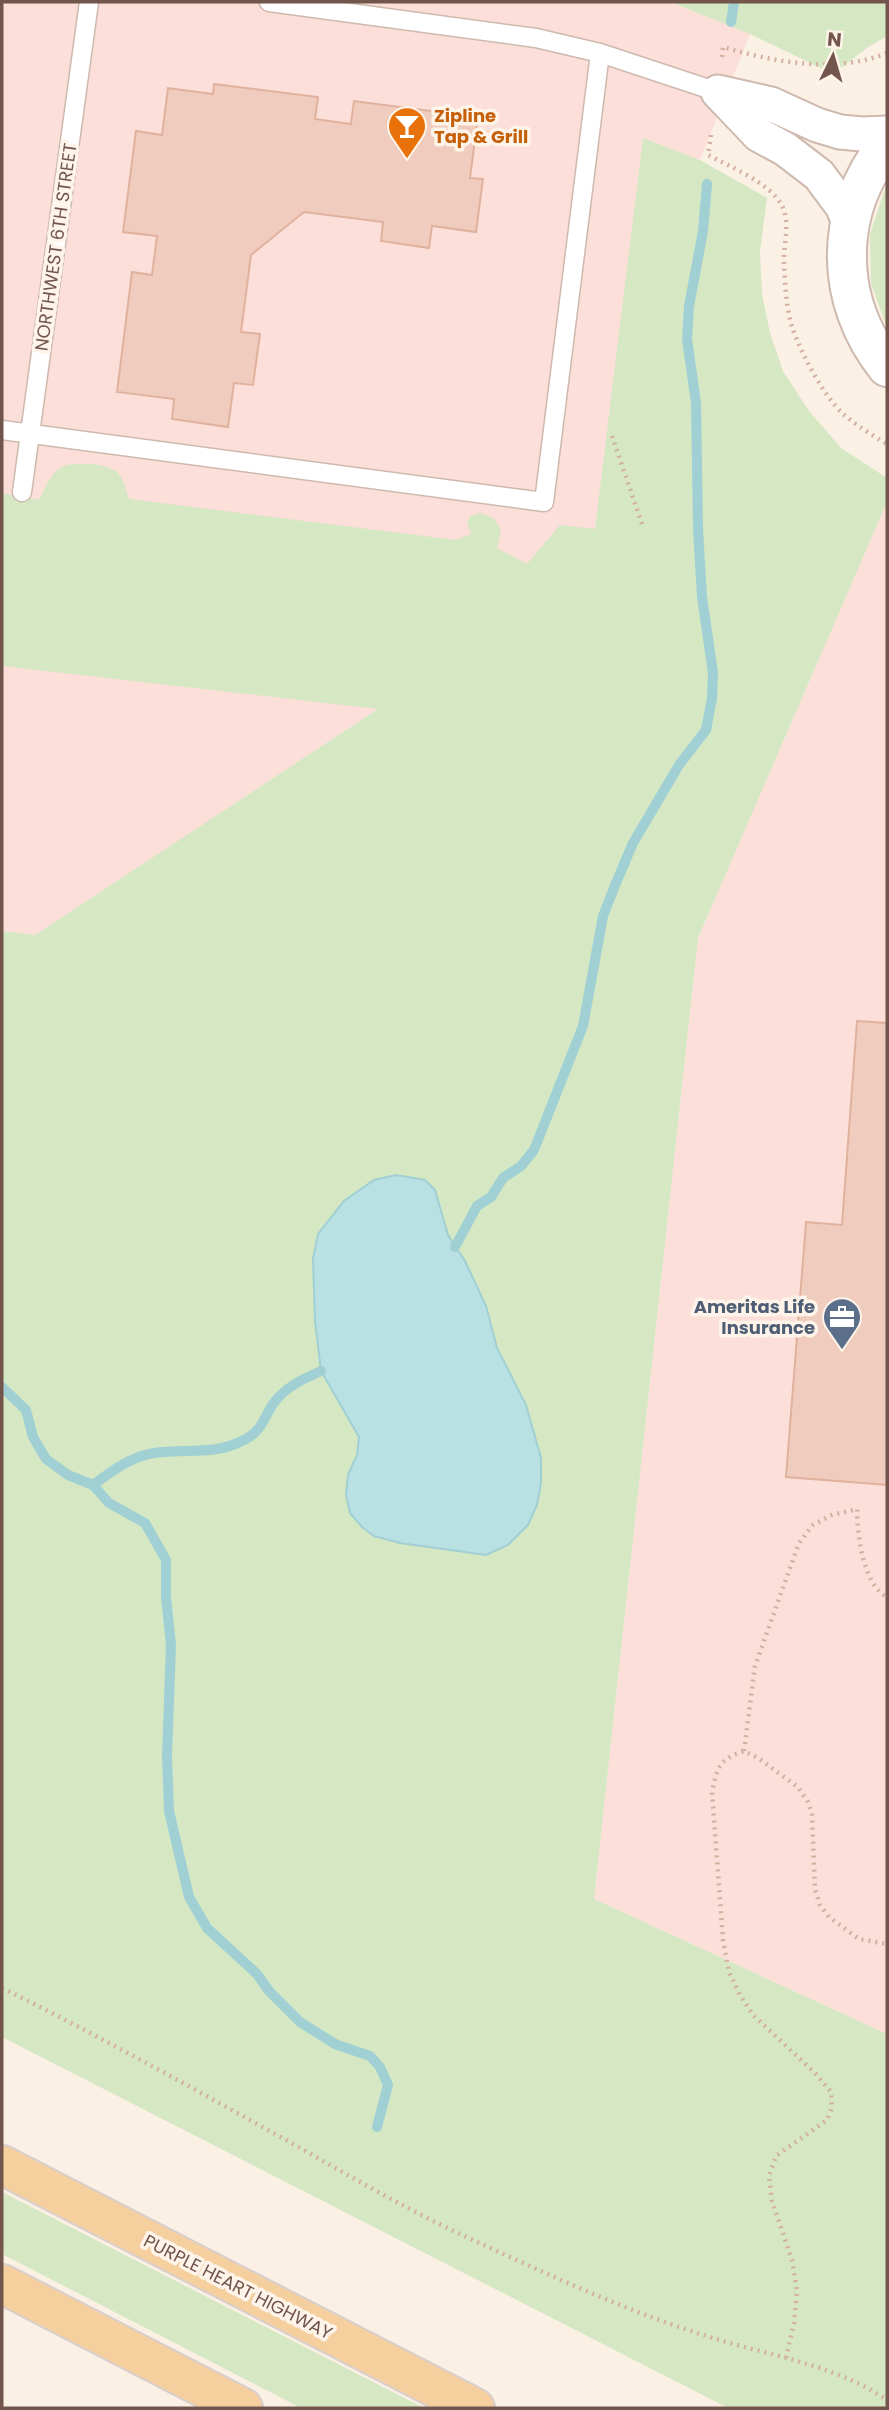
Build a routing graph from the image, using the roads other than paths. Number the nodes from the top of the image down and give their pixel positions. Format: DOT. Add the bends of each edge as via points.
graph roads {
  1 [pos="89,2"];
  2 [pos="269,2"];
  3 [pos="600,52"];
  4 [pos="718,92"];
  5 [pos="887,133"];
  6 [pos="887,145"];
  7 [pos="849,222"];
  8 [pos="887,367"];
  9 [pos="2,430"];
  10 [pos="30,434"];
  11 [pos="22,492"];
  12 [pos="2,2165"];
  13 [pos="2,2284"];
  14 [pos="243,2408"];
  15 [pos="475,2408"];
  1 -- 10 [label="lane, NORTHWEST 6TH STREET"];
  2 -- 3 [label="lane" via="537,38"];
  3 -- 4 [label="lane"];
  3 -- 10 [label="lane" via="544,502"];
  4 -- 5 [label="street" via="771,104 840,132"];
  4 -- 7 [label="street" via="758,135 819,175"];
  6 -- 7 [label="street" via="860,188"];
  7 -- 8 [label="street" via="846,265 853,308 872,348"];
  9 -- 10 [label="lane"];
  10 -- 11 [label="lane, NORTHWEST 6TH STREET"];
  12 -- 15 [label="main road, PURPLE HEART HIGHWAY"];
  13 -- 14 [label="main road"];
}
